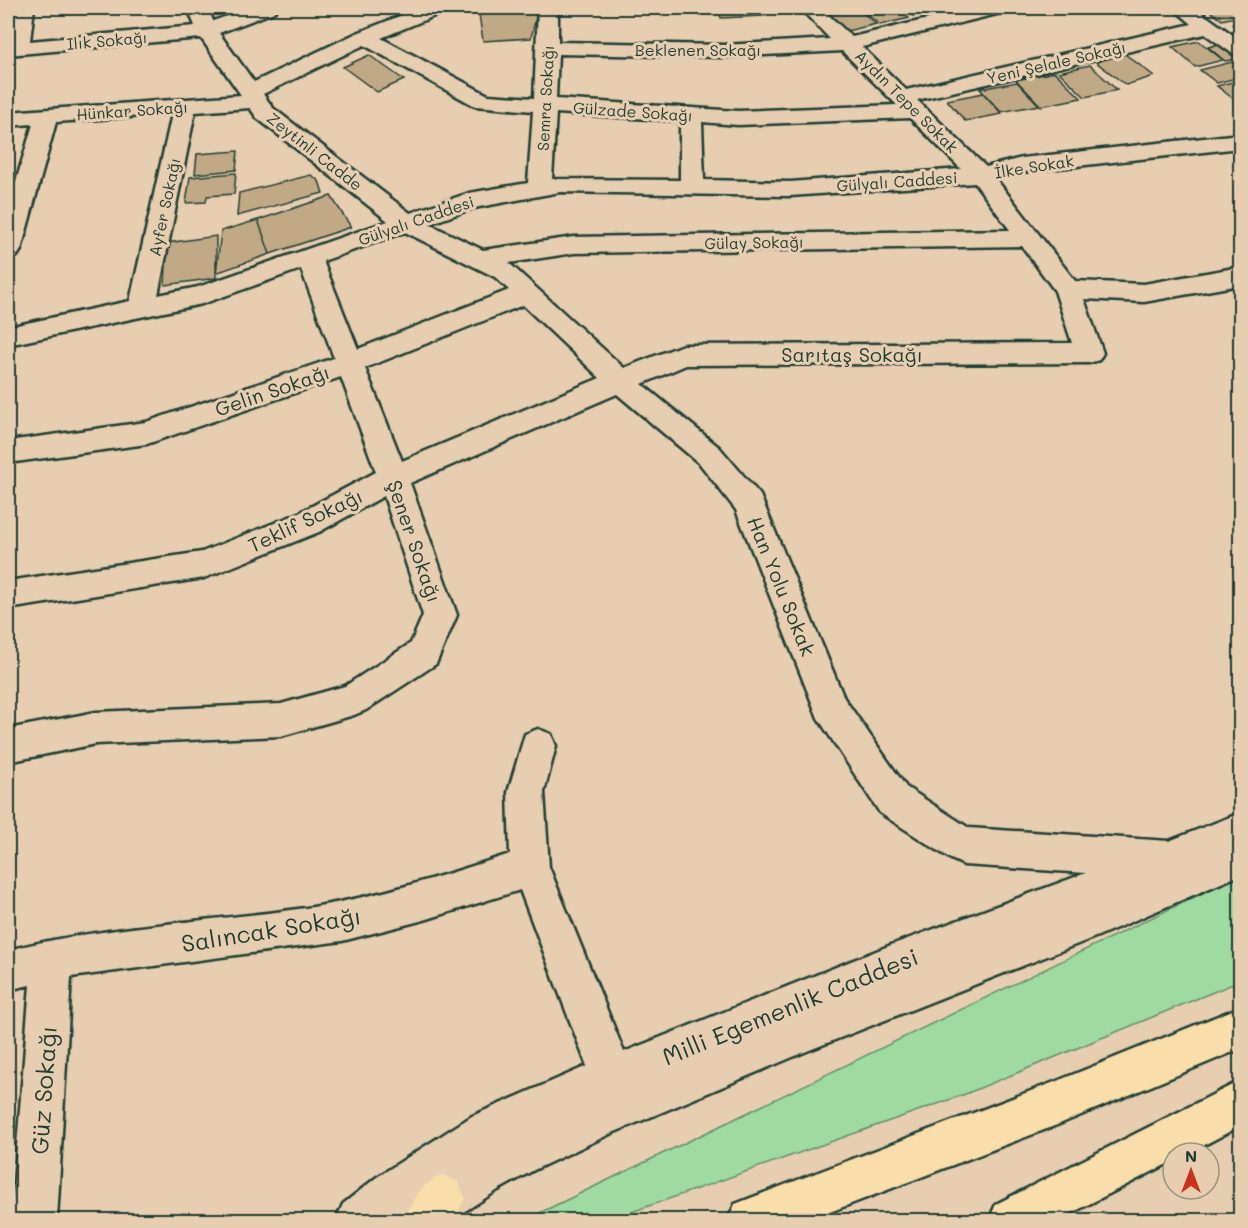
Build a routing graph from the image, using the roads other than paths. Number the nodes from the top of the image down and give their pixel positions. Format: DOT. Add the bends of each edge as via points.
graph roads {
  1 [pos="24,8"];
  2 [pos="198,8"];
  3 [pos="267,8"];
  4 [pos="437,8"];
  5 [pos="548,8"];
  6 [pos="810,8"];
  7 [pos="998,8"];
  8 [pos="1183,8"];
  9 [pos="1208,27"];
  10 [pos="207,31"];
  11 [pos="364,37"];
  12 [pos="849,44"];
  13 [pos="548,48"];
  14 [pos="13,49"];
  15 [pos="1240,50"];
  16 [pos="254,96"];
  17 [pos="546,104"];
  18 [pos="911,104"];
  19 [pos="185,106"];
  20 [pos="691,115"];
  21 [pos="46,117"];
  22 [pos="8,119"];
  23 [pos="1240,141"];
  24 [pos="1240,158"];
  25 [pos="981,175"];
  26 [pos="692,187"];
  27 [pos="540,188"];
  28 [pos="407,223"];
  29 [pos="1029,238"];
  30 [pos="8,250"];
  31 [pos="309,257"];
  32 [pos="480,259"];
  33 [pos="1240,276"];
  34 [pos="1067,289"];
  35 [pos="527,293"];
  36 [pos="142,308"];
  37 [pos="8,336"];
  38 [pos="1089,353"];
  39 [pos="350,363"];
  40 [pos="622,383"];
  41 [pos="8,452"];
  42 [pos="393,477"];
  43 [pos="8,595"];
  44 [pos="8,746"];
  45 [pos="538,746"];
  46 [pos="1216,851"];
  47 [pos="530,867"];
  48 [pos="52,959"];
  49 [pos="8,970"];
  50 [pos="1240,1028"];
  51 [pos="613,1077"];
  52 [pos="1240,1103"];
  53 [pos="427,1213"];
  54 [pos="34,1221"];
  55 [pos="359,1221"];
  56 [pos="751,1221"];
  57 [pos="1012,1221"];
  1 -- 14 [label="street"];
  2 -- 10 [label="street, Zeytinli Cadde"];
  3 -- 10 [label="street, Ilık Sokağı"];
  4 -- 11 [label="street"];
  5 -- 13 [label="street, Semra Sokağı"];
  6 -- 12 [label="street, Aydın Tepe Sokak"];
  7 -- 12 [label="street, Beklenen Sokağı"];
  8 -- 9 [label="street"];
  9 -- 15 [label="street"];
  9 -- 18 [label="street, Yeni Şelale Sokağı"];
  10 -- 14 [label="street, Ilık Sokağı"];
  10 -- 16 [label="street, Zeytinli Cadde"];
  11 -- 16 [label="street"];
  11 -- 17 [label="street, Gülzade Sokağı" via="483,101"];
  12 -- 13 [label="street, Beklenen Sokağı" via="724,51"];
  12 -- 18 [label="street, Aydın Tepe Sokak"];
  13 -- 17 [label="street, Semra Sokağı"];
  16 -- 19 [label="street, Hünkar Sokağı"];
  16 -- 28 [label="street, Zeytinli Cadde" via="265,113"];
  17 -- 20 [label="street, Gülzade Sokağı"];
  17 -- 27 [label="street, Semra Sokağı"];
  18 -- 20 [label="street, Gülzade Sokağı" via="738,118"];
  18 -- 25 [label="street, Aydın Tepe Sokak"];
  19 -- 21 [label="street, Hünkar Sokağı"];
  19 -- 36 [label="street, Ayfer Sokağı"];
  20 -- 26 [label="street"];
  21 -- 22 [label="street, Hünkar Sokağı"];
  21 -- 30 [label="street"];
  23 -- 25 [label="street, İlke Sokak" via="1022,165"];
  24 -- 25 [label="street, İlke Sokak" via="1032,181"];
  25 -- 26 [label="street, Gülyalı Caddesi" via="790,189"];
  25 -- 29 [label="street, Aydın Tepe Sokak"];
  26 -- 27 [label="street, Gülyalı Caddesi" via="560,184"];
  27 -- 28 [label="street, Gülyalı Caddesi" via="469,201"];
  28 -- 31 [label="street, Gülyalı Caddesi"];
  28 -- 32 [label="street, Han Yolu Sokak"];
  29 -- 32 [label="street, Gülay Sokağı" via="574,245"];
  29 -- 34 [label="street, Aydın Tepe Sokak"];
  31 -- 36 [label="street, Gülyalı Caddesi" via="202,295"];
  31 -- 39 [label="street, Şener Sokağı"];
  32 -- 35 [label="street, Han Yolu Sokak" via="504,271"];
  33 -- 34 [label="street" via="1144,293"];
  34 -- 38 [label="street, Aydın Tepe Sokak"];
  35 -- 39 [label="street, Gelin Sokağı"];
  35 -- 40 [label="street, Han Yolu Sokak"];
  36 -- 37 [label="street, Gülyalı Caddesi"];
  38 -- 40 [label="street, Sarıtaş Sokağı" via="683,355"];
  39 -- 41 [label="street, Gelin Sokağı" via="147,433"];
  39 -- 42 [label="street, Şener Sokağı"];
  40 -- 42 [label="street, Teklif Sokağı"];
  40 -- 46 [label="street, Han Yolu Sokak" via="710,456 749,504 830,707 892,800 964,846"];
  42 -- 43 [label="street, Teklif Sokağı" via="308,523 204,565"];
  42 -- 44 [label="street, Şener Sokağı" via="440,615 424,653 354,699 281,720 96,728"];
  45 -- 47 [label="street" via="526,792"];
  46 -- 51 [label="street, Milli Egemenlik Caddesi" via="891,965"];
  46 -- 53 [label="street, Milli Egemenlik Caddesi" via="1099,915 838,1016 508,1159"];
  47 -- 48 [label="street, Salıncak Sokağı" via="428,900 316,926"];
  47 -- 51 [label="street"];
  48 -- 49 [label="street, Salıncak Sokağı"];
  48 -- 54 [label="street, Güz Sokağı"];
  50 -- 56 [label="highway"];
  51 -- 55 [label="street, Milli Egemenlik Caddesi" via="488,1132 393,1193"];
  52 -- 57 [label="highway"];
}
